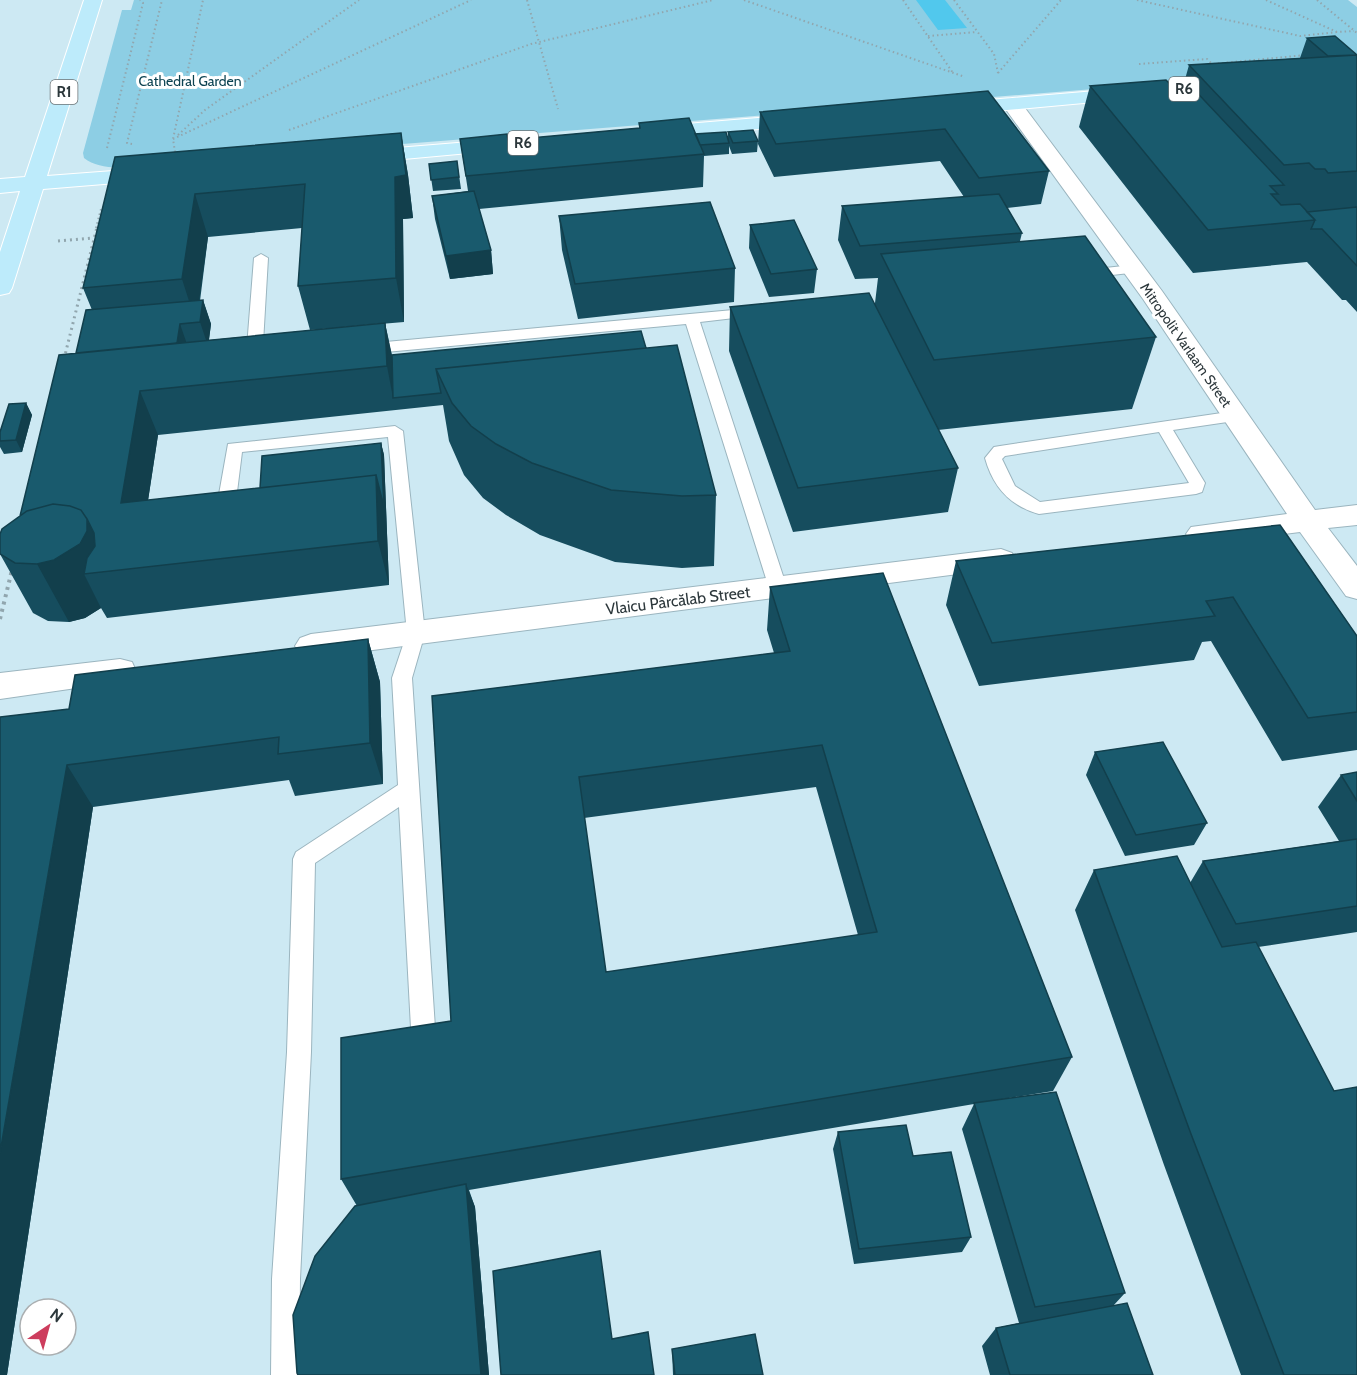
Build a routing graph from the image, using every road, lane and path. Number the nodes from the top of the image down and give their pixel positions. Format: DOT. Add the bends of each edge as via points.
graph roads {
  1 [pos="93,0"];
  2 [pos="140,0"];
  3 [pos="162,0"];
  4 [pos="203,0"];
  5 [pos="359,0"];
  6 [pos="471,0"];
  7 [pos="527,0"];
  8 [pos="713,0"];
  9 [pos="744,0"];
  10 [pos="903,0"];
  11 [pos="954,0"];
  12 [pos="1061,0"];
  13 [pos="1137,0"];
  14 [pos="1266,0"];
  15 [pos="1317,0"];
  16 [pos="977,32"];
  17 [pos="1337,32"];
  18 [pos="1356,32"];
  19 [pos="927,36"];
  20 [pos="540,42"];
  21 [pos="1310,55"];
  22 [pos="1242,61"];
  23 [pos="953,73"];
  24 [pos="967,77"];
  25 [pos="1148,92"];
  26 [pos="1012,104"];
  27 [pos="558,109"];
  28 [pos="928,111"];
  29 [pos="822,119"];
  30 [pos="289,130"];
  31 [pos="634,134"];
  32 [pos="173,139"];
  33 [pos="127,143"];
  34 [pos="528,143"];
  35 [pos="109,153"];
  36 [pos="339,158"];
  37 [pos="174,172"];
  38 [pos="35,183"];
  39 [pos="0,186"];
  40 [pos="102,204"];
  41 [pos="93,238"];
  42 [pos="58,242"];
  43 [pos="261,258"];
  44 [pos="1133,269"];
  45 [pos="1074,275"];
  46 [pos="0,288"];
  47 [pos="776,309"];
  48 [pos="692,319"];
  49 [pos="347,351"];
  50 [pos="275,357"];
  51 [pos="62,365"];
  52 [pos="1235,416"];
  53 [pos="1164,428"];
  54 [pos="227,500"];
  55 [pos="1357,515"];
  56 [pos="1307,521"];
  57 [pos="1178,537"];
  58 [pos="1025,556"];
  59 [pos="14,561"];
  60 [pos="778,588"];
  61 [pos="1357,588"];
  62 [pos="0,619"];
  63 [pos="416,633"];
  64 [pos="285,650"];
  65 [pos="143,668"];
  66 [pos="0,686"];
  67 [pos="408,789"];
  68 [pos="423,1028"];
  69 [pos="285,1375"];
  1 -- 38 [label="main road, R1"];
  2 -- 35 [label="path" via="143,3 107,144"];
  3 -- 33 [label="path"];
  4 -- 32 [label="path"];
  5 -- 32 [label="path" via="205,110"];
  6 -- 32 [label="path"];
  7 -- 20 [label="path"];
  8 -- 20 [label="path"];
  9 -- 23 [label="path"];
  10 -- 19 [label="path"];
  11 -- 16 [label="path"];
  12 -- 16 [label="path" via="998,74 994,54"];
  13 -- 17 [label="path" via="1300,36"];
  14 -- 17 [label="path"];
  15 -- 18 [label="path"];
  16 -- 19 [label="path"];
  17 -- 18 [label="path"];
  19 -- 23 [label="path"];
  20 -- 27 [label="path"];
  20 -- 30 [label="path"];
  21 -- 22 [label="path"];
  23 -- 24 [label="path"];
  25 -- 26 [label="main road, R6"];
  26 -- 28 [label="main road, R6"];
  26 -- 44 [label="street, Mitropolit Varlaam Street"];
  29 -- 31 [label="main road"];
  34 -- 36 [label="main road, R6"];
  37 -- 38 [label="main road"];
  38 -- 39 [label="main road"];
  38 -- 46 [label="main road"];
  40 -- 41 [label="path"];
  41 -- 42 [label="path"];
  41 -- 51 [label="path"];
  43 -- 50 [label="lane" via="252,360"];
  44 -- 45 [label="lane"];
  44 -- 52 [label="street, Mitropolit Varlaam Street"];
  47 -- 48 [label="lane"];
  48 -- 49 [label="lane"];
  48 -- 60 [label="lane"];
  52 -- 53 [label="lane"];
  52 -- 56 [label="street, Mitropolit Varlaam Street"];
  53 -- 53 [label="lane" via="1000,450 993,458 1014,497 1039,508 1196,488 1197,483"];
  54 -- 63 [label="lane" via="234,448 395,431"];
  55 -- 56 [label="street"];
  56 -- 57 [label="street"];
  56 -- 61 [label="street, Mitropolit Varlaam Street"];
  58 -- 60 [label="street, Vlaicu Pârcălab Street"];
  59 -- 62 [label="path"];
  60 -- 63 [label="street, Vlaicu Pârcălab Street"];
  63 -- 64 [label="street, Vlaicu Pârcălab Street"];
  63 -- 67 [label="lane" via="402,678"];
  65 -- 66 [label="street"];
  67 -- 68 [label="lane"];
  67 -- 69 [label="lane" via="304,859"];
}
